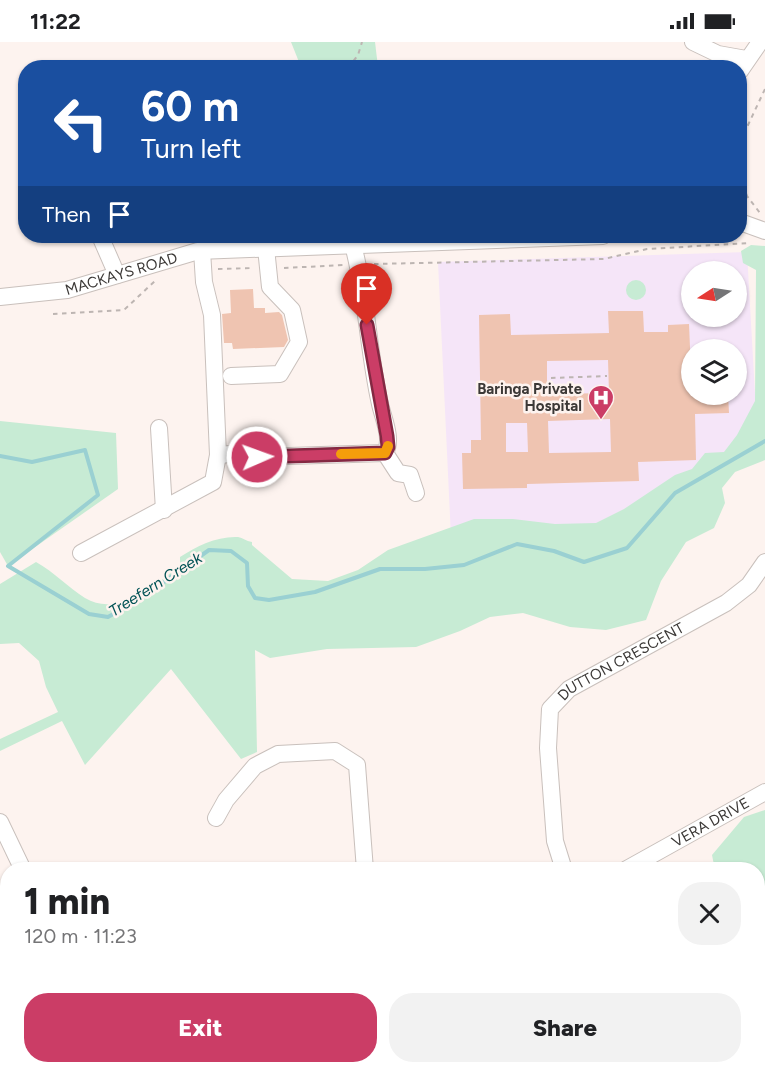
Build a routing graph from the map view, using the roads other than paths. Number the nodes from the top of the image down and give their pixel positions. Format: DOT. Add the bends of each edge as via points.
graph roads {
  1 [pos="693,42"];
  2 [pos="760,42"];
  3 [pos="732,60"];
  4 [pos="747,60"];
  5 [pos="747,225"];
  6 [pos="765,231"];
  7 [pos="103,243"];
  8 [pos="409,243"];
  9 [pos="353,245"];
  10 [pos="266,248"];
  11 [pos="202,251"];
  12 [pos="117,275"];
  13 [pos="0,297"];
  14 [pos="231,376"];
  15 [pos="159,428"];
  16 [pos="385,453"];
  17 [pos="218,455"];
  18 [pos="416,493"];
  19 [pos="164,510"];
  20 [pos="81,553"];
  21 [pos="765,562"];
  22 [pos="765,792"];
  23 [pos="216,818"];
  24 [pos="0,822"];
  25 [pos="19,862"];
  26 [pos="364,862"];
  27 [pos="562,862"];
  28 [pos="639,862"];
  1 -- 3 [label="street"];
  2 -- 4 [label="street"];
  5 -- 6 [label="street"];
  7 -- 12 [label="street"];
  8 -- 9 [label="street, MACKAYS ROAD"];
  9 -- 10 [label="street, MACKAYS ROAD"];
  9 -- 16 [label="street" via="387,436"];
  10 -- 11 [label="street, MACKAYS ROAD"];
  10 -- 14 [label="street" via="270,287 292,310 299,342 280,374"];
  11 -- 12 [label="street, MACKAYS ROAD"];
  11 -- 17 [label="street" via="204,282 211,303"];
  12 -- 13 [label="street, MACKAYS ROAD" via="67,290"];
  15 -- 19 [label="street"];
  16 -- 17 [label="street"];
  16 -- 18 [label="street" via="398,472 410,475"];
  17 -- 19 [label="street" via="213,482"];
  19 -- 20 [label="street"];
  21 -- 27 [label="street, DUTTON CRESCENT" via="749,585 726,603 569,688 550,709 548,748 555,841"];
  22 -- 28 [label="street, VERA DRIVE"];
  23 -- 26 [label="street" via="255,766 278,754 334,751 357,765"];
  24 -- 25 [label="street"];
}
